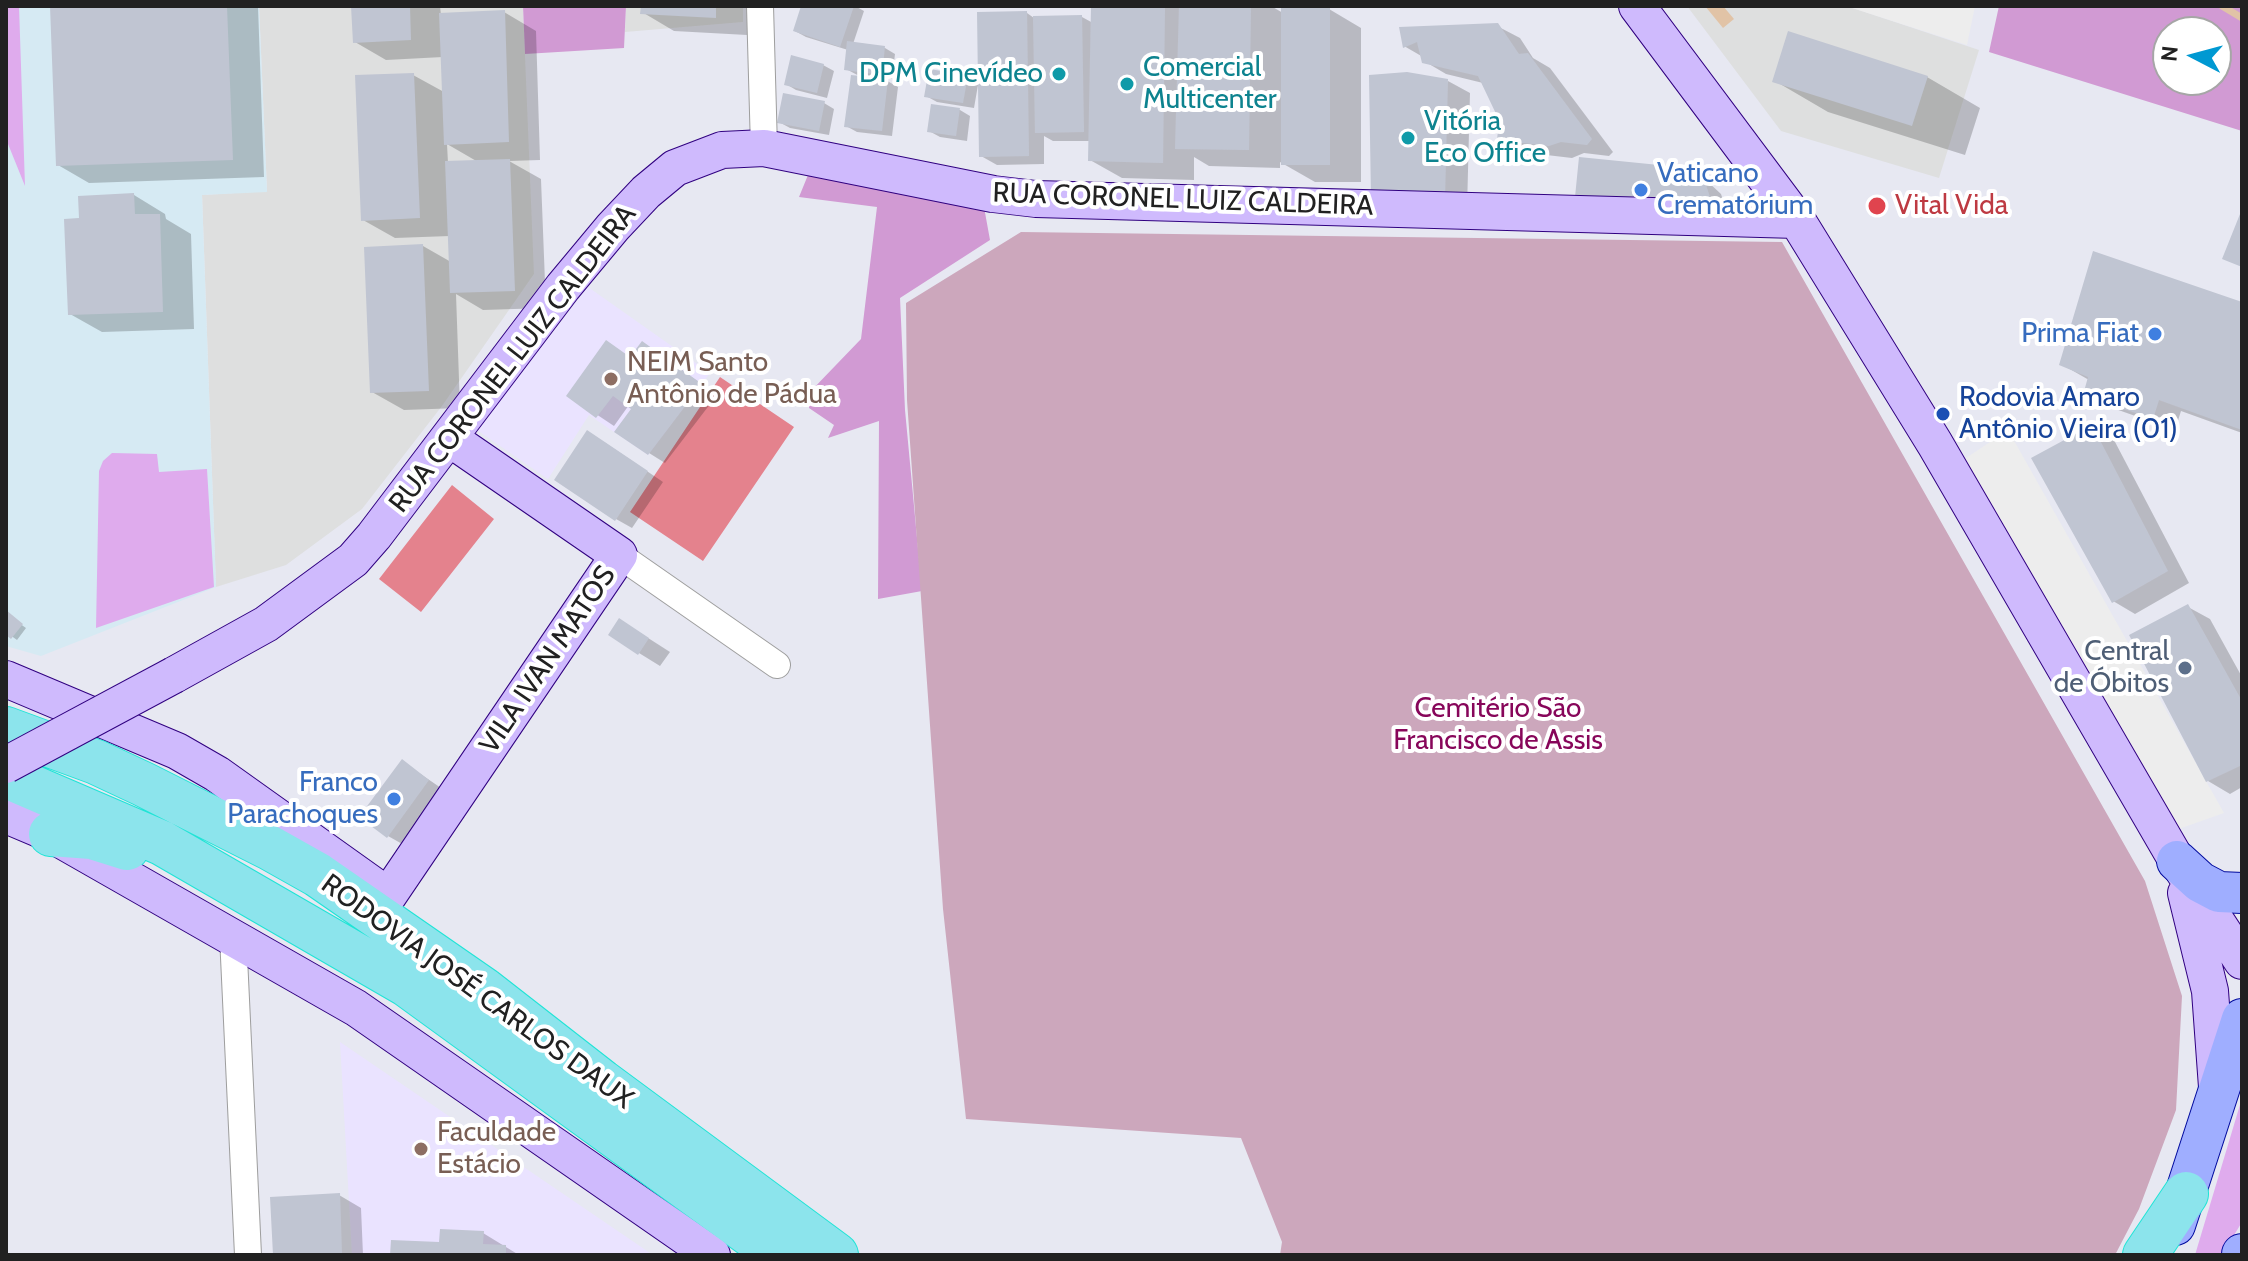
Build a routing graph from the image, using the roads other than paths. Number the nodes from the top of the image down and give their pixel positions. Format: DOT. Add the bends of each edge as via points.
graph roads {
  1 [pos="760,6"];
  2 [pos="1637,6"];
  3 [pos="764,148"];
  4 [pos="1797,220"];
  5 [pos="449,438"];
  6 [pos="619,555"];
  7 [pos="777,665"];
  8 [pos="6,679"];
  9 [pos="6,729"];
  10 [pos="6,765"];
  11 [pos="6,776"];
  12 [pos="6,815"];
  13 [pos="51,834"];
  14 [pos="6,845"];
  15 [pos="2177,861"];
  16 [pos="236,884"];
  17 [pos="2242,893"];
  18 [pos="388,896"];
  19 [pos="233,936"];
  20 [pos="2242,961"];
  21 [pos="484,990"];
  22 [pos="2242,1019"];
  23 [pos="2217,1097"];
  24 [pos="2186,1194"];
  25 [pos="248,1255"];
  26 [pos="712,1255"];
  27 [pos="779,1255"];
  28 [pos="836,1255"];
  29 [pos="2145,1255"];
  30 [pos="2164,1255"];
  1 -- 3 [label="street"];
  2 -- 4 [label="main road"];
  3 -- 4 [label="main road, RUA CORONEL LUIZ CALDEIRA" via="1036,199"];
  3 -- 5 [label="main road, RUA CORONEL LUIZ CALDEIRA" via="722,150 675,168 646,192 563,287"];
  4 -- 15 [label="main road" via="1911,402"];
  5 -- 6 [label="main road, VILA IVAN MATOS"];
  5 -- 10 [label="main road, RUA CORONEL LUIZ CALDEIRA, bridge" via="353,560 266,624"];
  6 -- 7 [label="street"];
  6 -- 18 [label="main road, VILA IVAN MATOS"];
  8 -- 18 [label="main road" via="177,751"];
  9 -- 21 [label="highway, RODOVIA JOSÉ CARLOS DAUX" via="96,762 270,848 318,875"];
  11 -- 16 [label="highway, RODOVIA JOSÉ CARLOS DAUX" via="162,843"];
  12 -- 13 [label="main road"];
  13 -- 14 [label="main road"];
  13 -- 16 [label="highway" via="92,837"];
  13 -- 19 [label="main road"];
  15 -- 17 [label="main road" via="2219,892"];
  15 -- 20 [label="main road"];
  15 -- 23 [label="main road" via="2210,991"];
  16 -- 27 [label="highway, RODOVIA JOSÉ CARLOS DAUX" via="406,984"];
  18 -- 21 [label="highway"];
  19 -- 25 [label="street"];
  19 -- 26 [label="main road" via="356,1008"];
  21 -- 28 [label="highway, RODOVIA JOSÉ CARLOS DAUX"];
  22 -- 23 [label="main road"];
  23 -- 24 [label="main road"];
  24 -- 29 [label="highway"];
  24 -- 30 [label="main road"];
}
